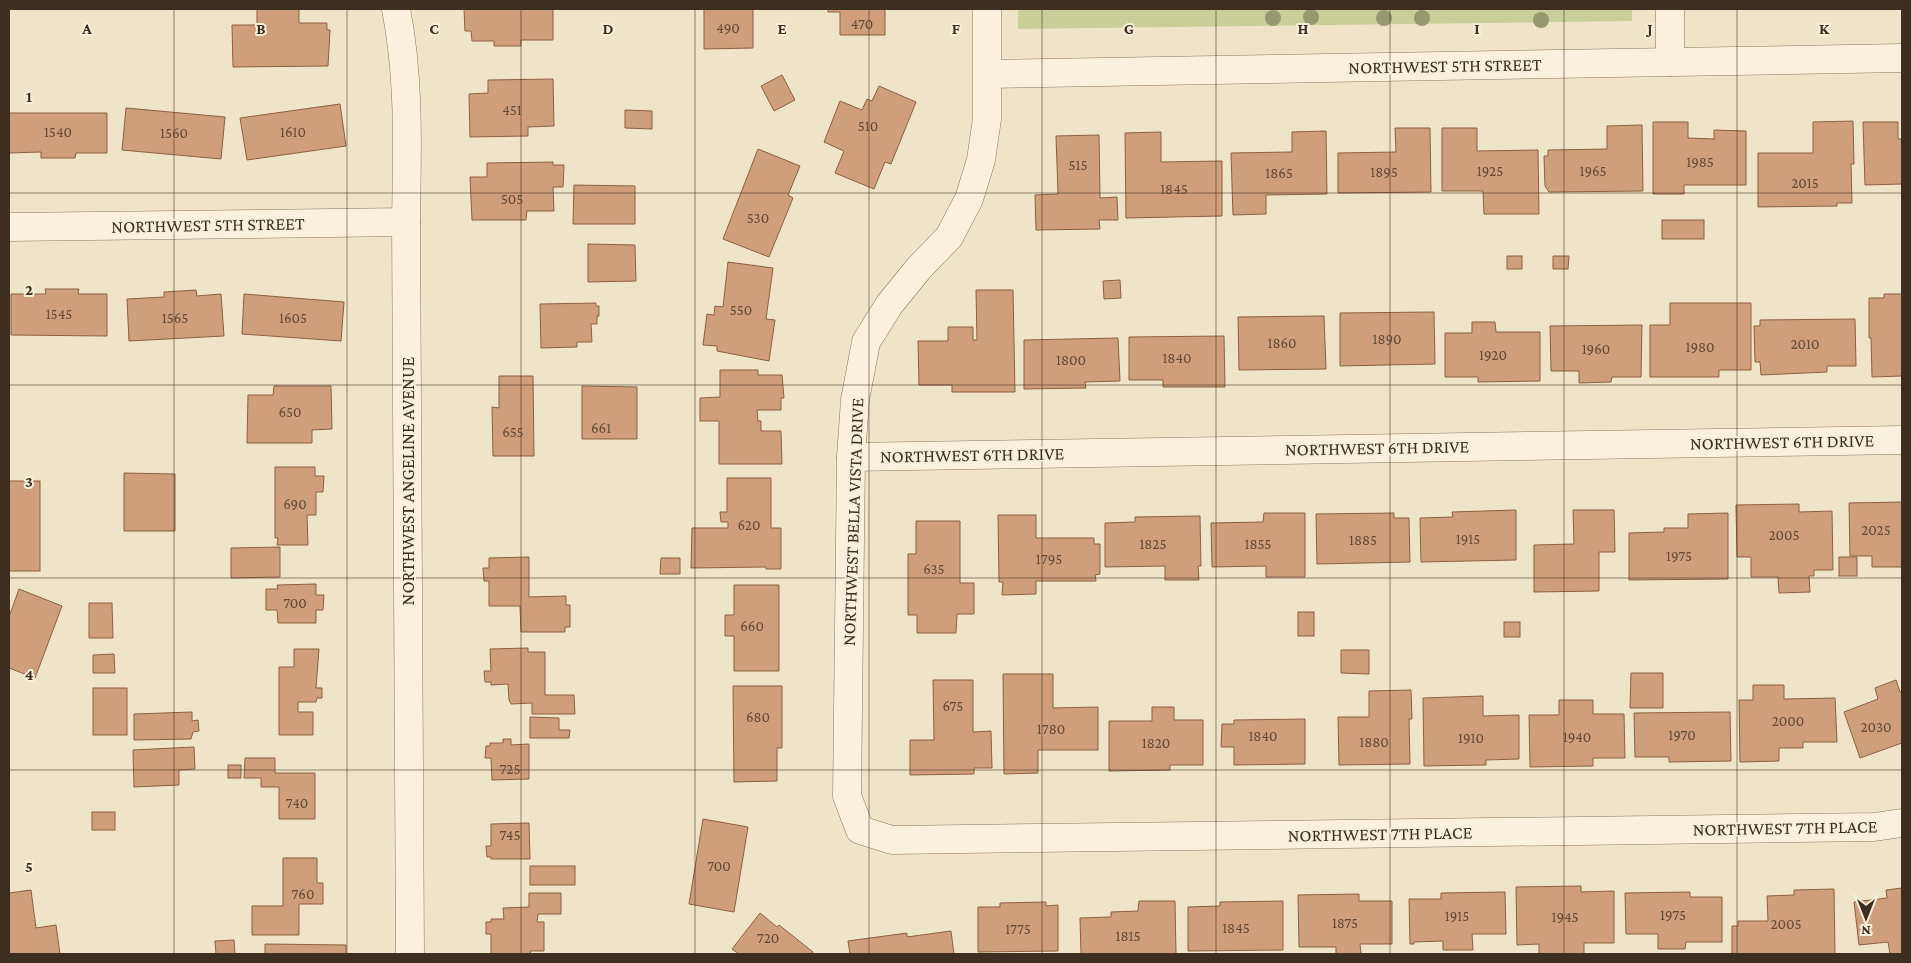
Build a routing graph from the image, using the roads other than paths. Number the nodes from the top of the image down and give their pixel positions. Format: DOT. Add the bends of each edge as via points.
graph roads {
  1 [pos="396,9"];
  2 [pos="987,9"];
  3 [pos="1670,9"];
  4 [pos="1902,58"];
  5 [pos="1670,62"];
  6 [pos="988,74"];
  7 [pos="406,222"];
  8 [pos="9,228"];
  9 [pos="1902,440"];
  10 [pos="851,457"];
  11 [pos="1902,823"];
  12 [pos="860,830"];
  13 [pos="410,954"];
  1 -- 7 [label="street, NORTHWEST ANGELINE AVENUE" via="403,44 408,120"];
  2 -- 6 [label="street, NORTHWEST BELLA VISTA DRIVE"];
  3 -- 5 [label="street"];
  4 -- 5 [label="street, NORTHWEST 5TH STREET"];
  5 -- 6 [label="street, NORTHWEST 5TH STREET"];
  6 -- 10 [label="street, NORTHWEST BELLA VISTA DRIVE" via="985,135 969,199 950,236 889,305 866,342 855,400"];
  7 -- 8 [label="street, NORTHWEST 5TH STREET"];
  7 -- 13 [label="street, NORTHWEST ANGELINE AVENUE"];
  9 -- 10 [label="street, NORTHWEST 6TH DRIVE"];
  10 -- 12 [label="street, NORTHWEST BELLA VISTA DRIVE" via="848,796"];
  11 -- 12 [label="street, NORTHWEST 7TH PLACE" via="1874,828 892,840"];
}
